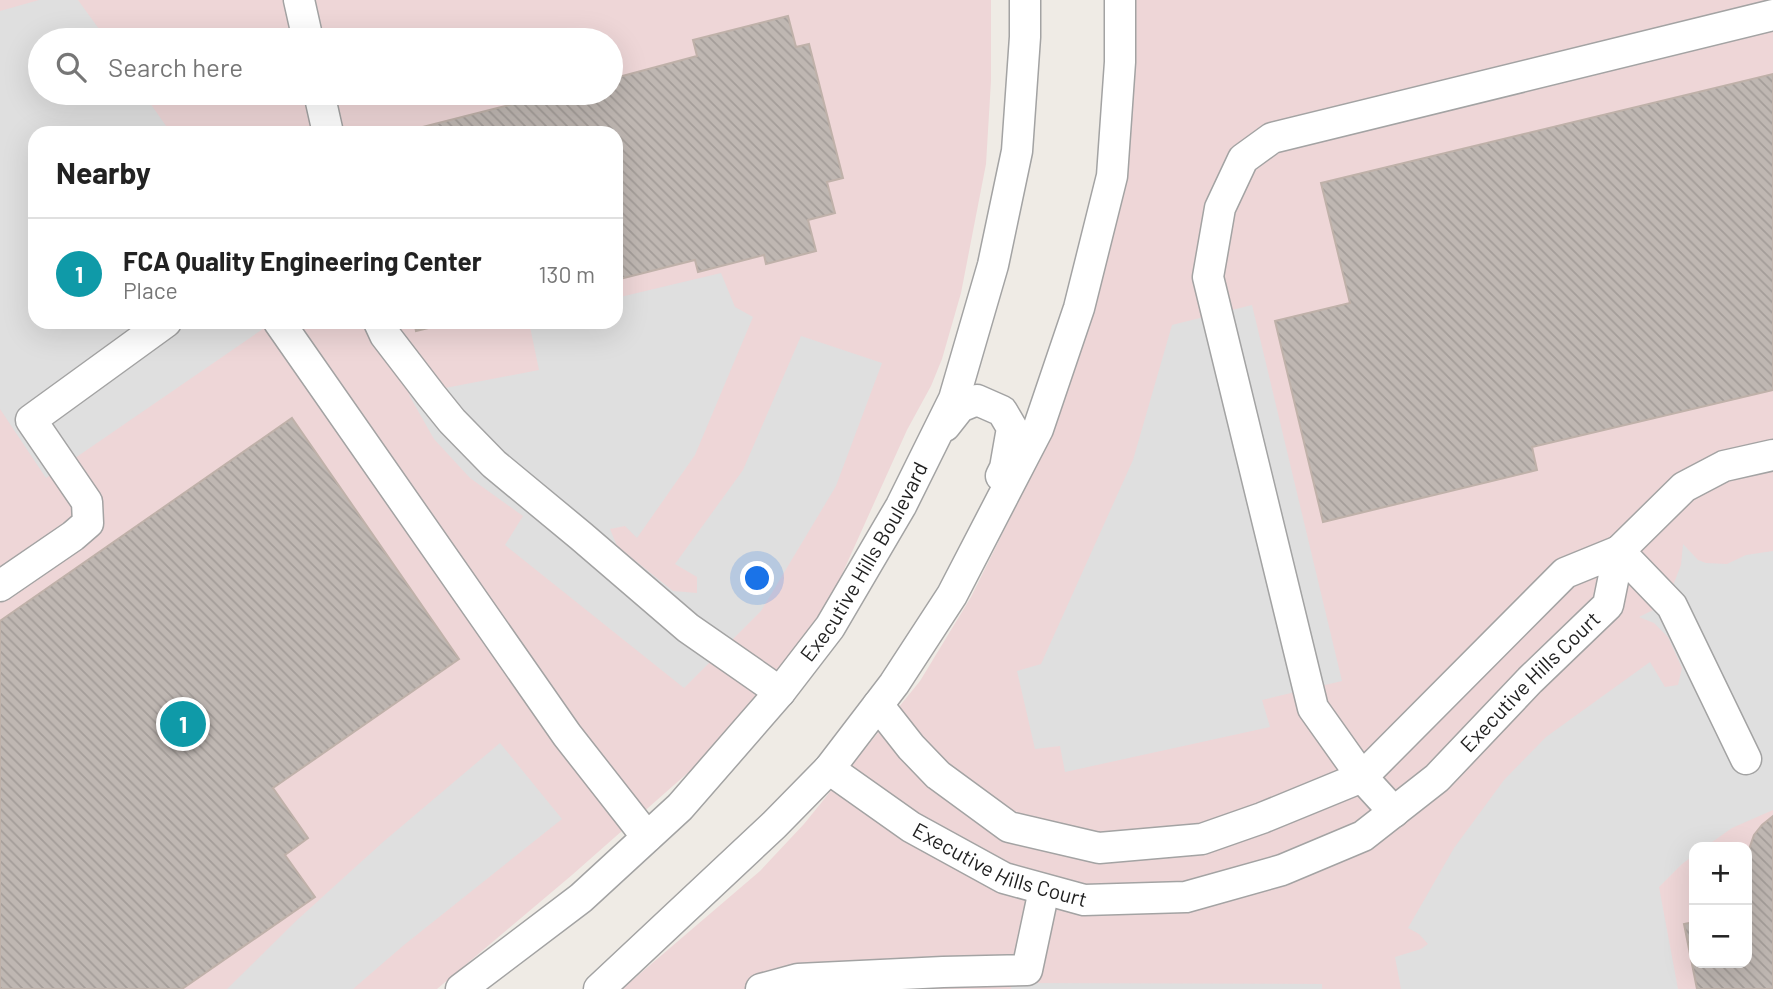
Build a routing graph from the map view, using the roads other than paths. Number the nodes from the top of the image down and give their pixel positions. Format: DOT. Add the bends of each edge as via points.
graph roads {
  1 [pos="299,0"];
  2 [pos="1025,0"];
  3 [pos="1120,0"];
  4 [pos="1773,15"];
  5 [pos="305,28"];
  6 [pos="322,105"];
  7 [pos="327,126"];
  8 [pos="156,329"];
  9 [pos="284,329"];
  10 [pos="383,329"];
  11 [pos="934,438"];
  12 [pos="1773,455"];
  13 [pos="1619,551"];
  14 [pos="0,586"];
  15 [pos="780,692"];
  16 [pos="886,695"];
  17 [pos="1746,759"];
  18 [pos="829,769"];
  19 [pos="1362,778"];
  20 [pos="1394,812"];
  21 [pos="647,837"];
  22 [pos="1044,890"];
  23 [pos="581,898"];
  24 [pos="943,980"];
  25 [pos="1027,980"];
  26 [pos="461,989"];
  27 [pos="486,989"];
  28 [pos="599,989"];
  29 [pos="761,989"];
  1 -- 5 [label="street"];
  2 -- 11 [label="street, Executive Hills Boulevard" via="1017,151 990,279 954,399"];
  3 -- 16 [label="street" via="1112,176 1079,308 1038,429 952,595"];
  4 -- 19 [label="street" via="1272,138 1243,159 1220,208 1208,277 1313,708"];
  6 -- 7 [label="street"];
  8 -- 14 [label="street" via="31,420 87,502 88,523"];
  9 -- 21 [label="street" via="567,736"];
  10 -- 15 [label="street" via="438,404 494,464 688,628"];
  11 -- 15 [label="street, Executive Hills Boulevard" via="901,506 830,627"];
  11 -- 16 [label="street" via="960,407 977,400 1002,411 1012,428 1005,468 942,578"];
  12 -- 13 [label="street" via="1724,466 1684,487"];
  13 -- 17 [label="street" via="1672,606"];
  13 -- 19 [label="street, Executive Hills Court" via="1565,573"];
  13 -- 20 [label="street, Executive Hills Court" via="1608,605 1437,778"];
  15 -- 21 [label="street, Executive Hills Boulevard" via="680,807"];
  16 -- 18 [label="street"];
  16 -- 19 [label="street, Executive Hills Court" via="911,747 938,775 1009,827 1099,848 1202,839"];
  18 -- 22 [label="street, Executive Hills Court" via="911,827 1004,878"];
  18 -- 28 [label="street"];
  19 -- 20 [label="street"];
  20 -- 22 [label="street, Executive Hills Court" via="1363,836 1282,870 1186,897 1084,900"];
  21 -- 23 [label="street, Executive Hills Boulevard"];
  22 -- 25 [label="street"];
  23 -- 26 [label="street, Executive Hills Boulevard"];
  23 -- 27 [label="street"];
  24 -- 25 [label="street"];
  24 -- 29 [label="street" via="798,979"];
}
